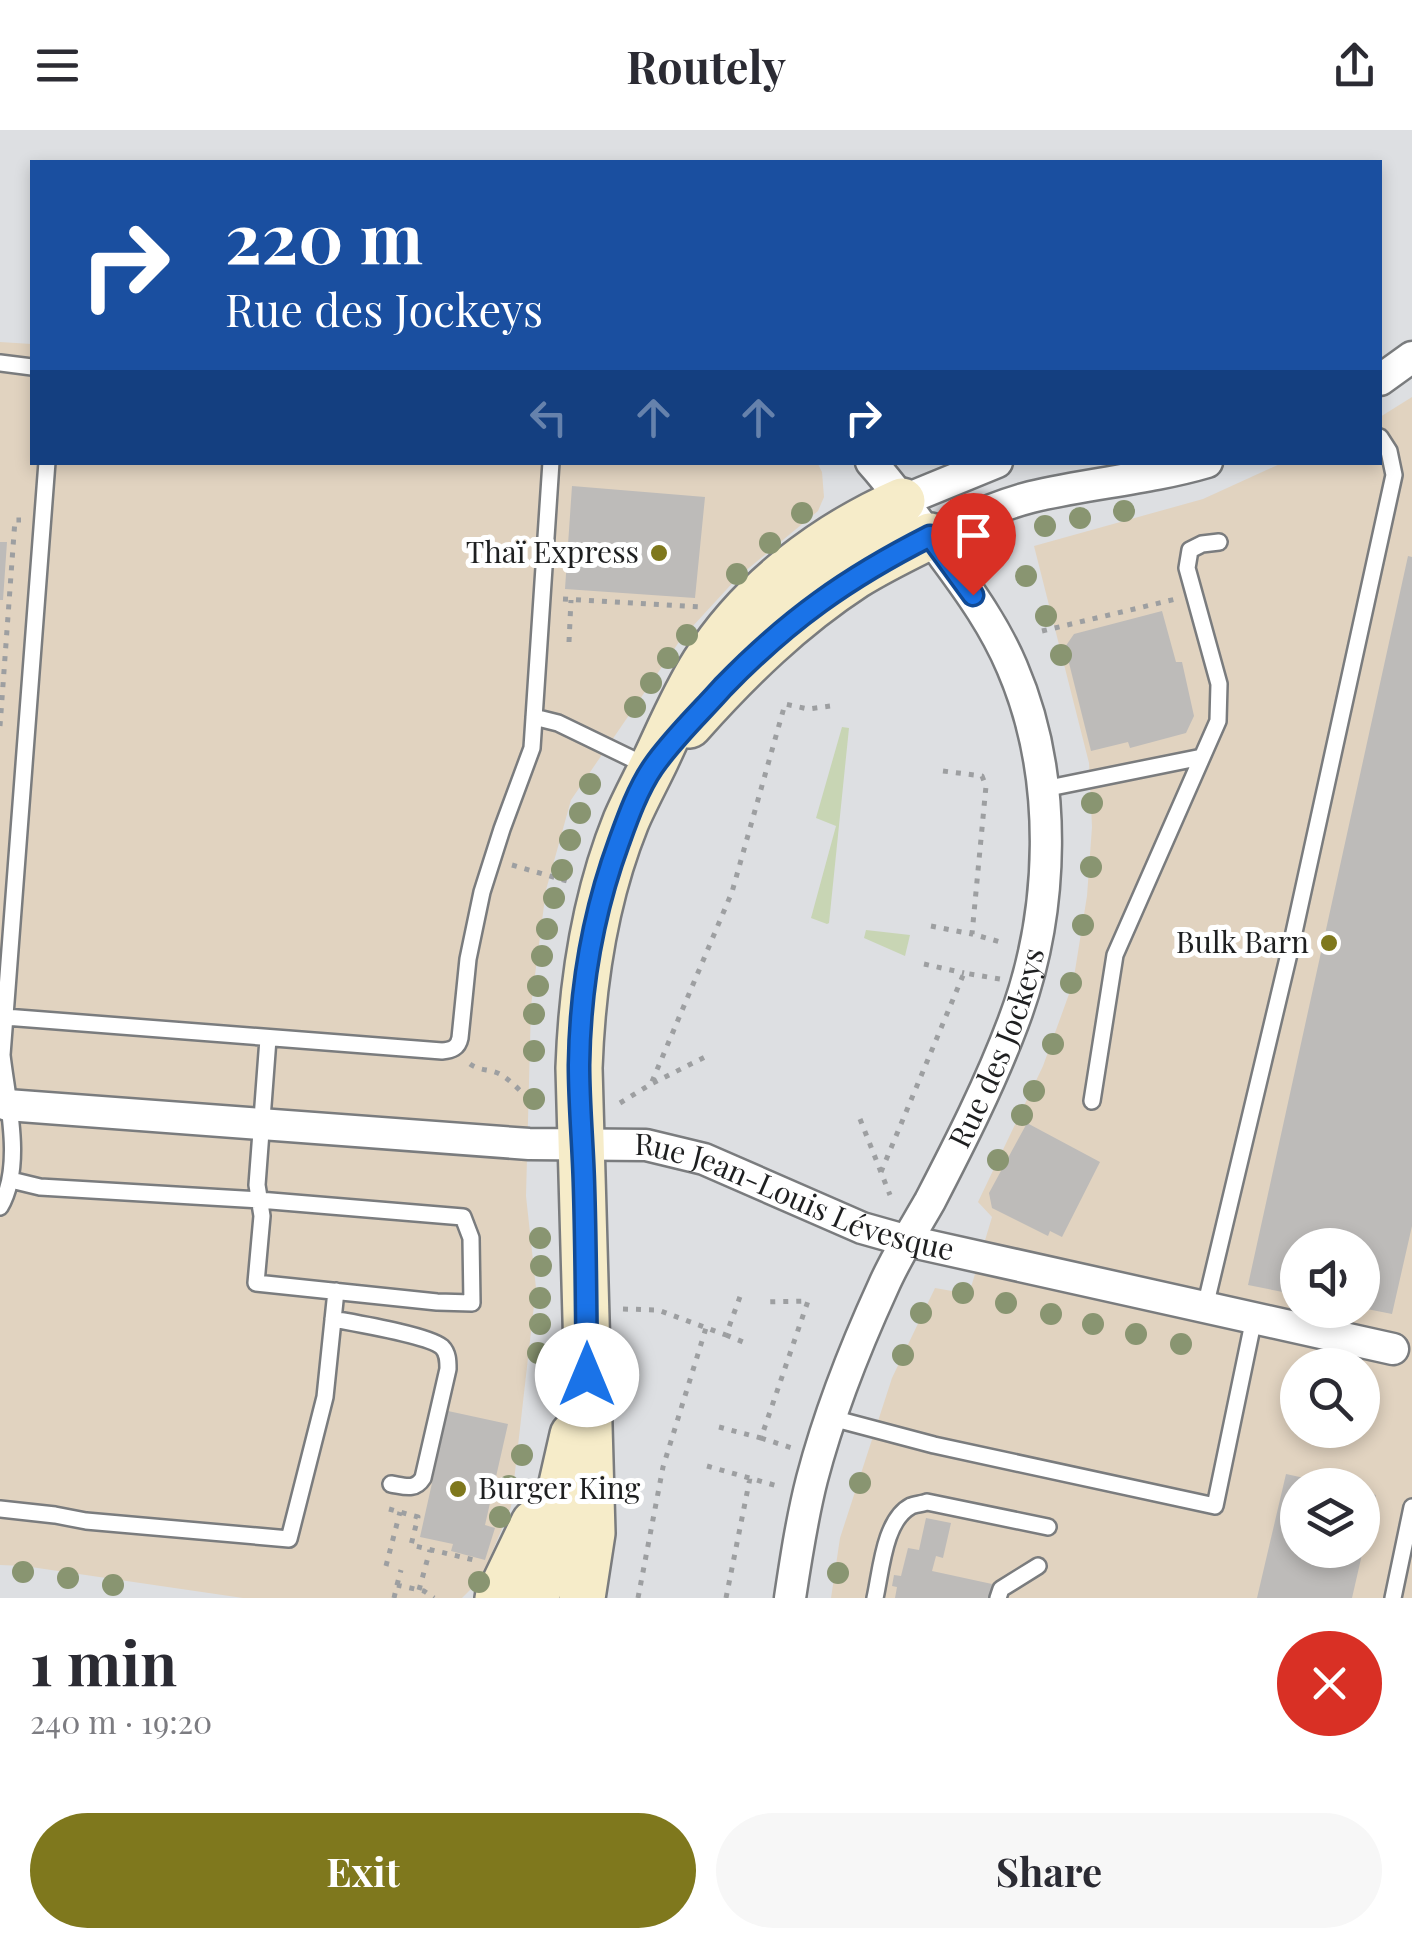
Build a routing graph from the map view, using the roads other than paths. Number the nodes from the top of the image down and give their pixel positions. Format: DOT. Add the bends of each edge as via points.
graph roads {
  1 [pos="1412,357"];
  2 [pos="0,362"];
  3 [pos="30,367"];
  4 [pos="1382,379"];
  5 [pos="1382,439"];
  6 [pos="47,465"];
  7 [pos="552,465"];
  8 [pos="873,465"];
  9 [pos="990,465"];
  10 [pos="1195,465"];
  11 [pos="902,501"];
  12 [pos="930,536"];
  13 [pos="1218,542"];
  14 [pos="534,717"];
  15 [pos="1202,757"];
  16 [pos="652,768"];
  17 [pos="1044,789"];
  18 [pos="5,1017"];
  19 [pos="268,1038"];
  20 [pos="1092,1101"];
  21 [pos="7,1105"];
  22 [pos="260,1124"];
  23 [pos="582,1144"];
  24 [pos="11,1180"];
  25 [pos="259,1200"];
  26 [pos="0,1207"];
  27 [pos="908,1241"];
  28 [pos="336,1292"];
  29 [pos="1205,1307"];
  30 [pos="1254,1318"];
  31 [pos="332,1319"];
  32 [pos="1393,1349"];
  33 [pos="587,1375"];
  34 [pos="832,1418"];
  35 [pos="566,1464"];
  36 [pos="390,1490"];
  37 [pos="1412,1507"];
  38 [pos="0,1509"];
  39 [pos="1048,1527"];
  40 [pos="1038,1566"];
  41 [pos="489,1580"];
  42 [pos="536,1598"];
  43 [pos="582,1598"];
  44 [pos="790,1598"];
  45 [pos="875,1598"];
  46 [pos="998,1598"];
  47 [pos="1393,1598"];
  1 -- 4 [label="street"];
  2 -- 3 [label="lane"];
  5 -- 29 [label="lane" via="1394,475"];
  6 -- 18 [label="lane"];
  7 -- 14 [label="lane"];
  8 -- 11 [label="street, Rue des Jockeys"];
  9 -- 11 [label="street"];
  10 -- 12 [label="street" via="1028,498"];
  11 -- 12 [label="street, Rue des Jockeys"];
  11 -- 16 [label="street" via="824,544 742,615 705,662"];
  12 -- 16 [label="street" via="852,578 790,624"];
  12 -- 17 [label="street, Rue des Jockeys" via="985,613 1009,660"];
  13 -- 15 [label="lane" via="1190,550 1186,568 1218,684 1218,721"];
  14 -- 16 [label="lane"];
  14 -- 19 [label="lane" via="532,748 482,892 457,1046 442,1051"];
  15 -- 17 [label="lane"];
  15 -- 20 [label="lane" via="1115,955"];
  16 -- 23 [label="street" via="617,846 589,954 580,1043"];
  17 -- 27 [label="street, Rue des Jockeys" via="1043,893 1019,1008"];
  18 -- 19 [label="lane"];
  18 -- 21 [label="lane"];
  19 -- 22 [label="lane"];
  21 -- 22 [label="street, Rue Jean-Louis Lévesque"];
  21 -- 24 [label="lane"];
  22 -- 23 [label="street, Rue Jean-Louis Lévesque"];
  22 -- 25 [label="lane"];
  23 -- 27 [label="street, Rue Jean-Louis Lévesque" via="682,1152"];
  23 -- 33 [label="street"];
  24 -- 25 [label="lane"];
  24 -- 26 [label="lane"];
  25 -- 28 [label="lane" via="256,1283"];
  25 -- 28 [label="lane" via="463,1216 471,1238 472,1304"];
  27 -- 29 [label="street, Rue Jean-Louis Lévesque"];
  27 -- 34 [label="street, Rue des Jockeys" via="883,1286"];
  28 -- 31 [label="lane"];
  29 -- 30 [label="street, Rue Jean-Louis Lévesque"];
  30 -- 32 [label="street, Rue Jean-Louis Lévesque"];
  30 -- 34 [label="lane" via="1215,1506"];
  31 -- 36 [label="lane" via="433,1343 448,1358 423,1478"];
  31 -- 38 [label="lane" via="325,1397 289,1539"];
  33 -- 35 [label="street"];
  33 -- 43 [label="street" via="592,1533"];
  34 -- 44 [label="street, Rue des Jockeys" via="806,1503"];
  35 -- 41 [label="street" via="526,1539"];
  35 -- 42 [label="street"];
  37 -- 47 [label="lane"];
  39 -- 45 [label="lane" via="927,1502 912,1506 889,1533"];
  40 -- 46 [label="lane" via="1001,1589"];
}
